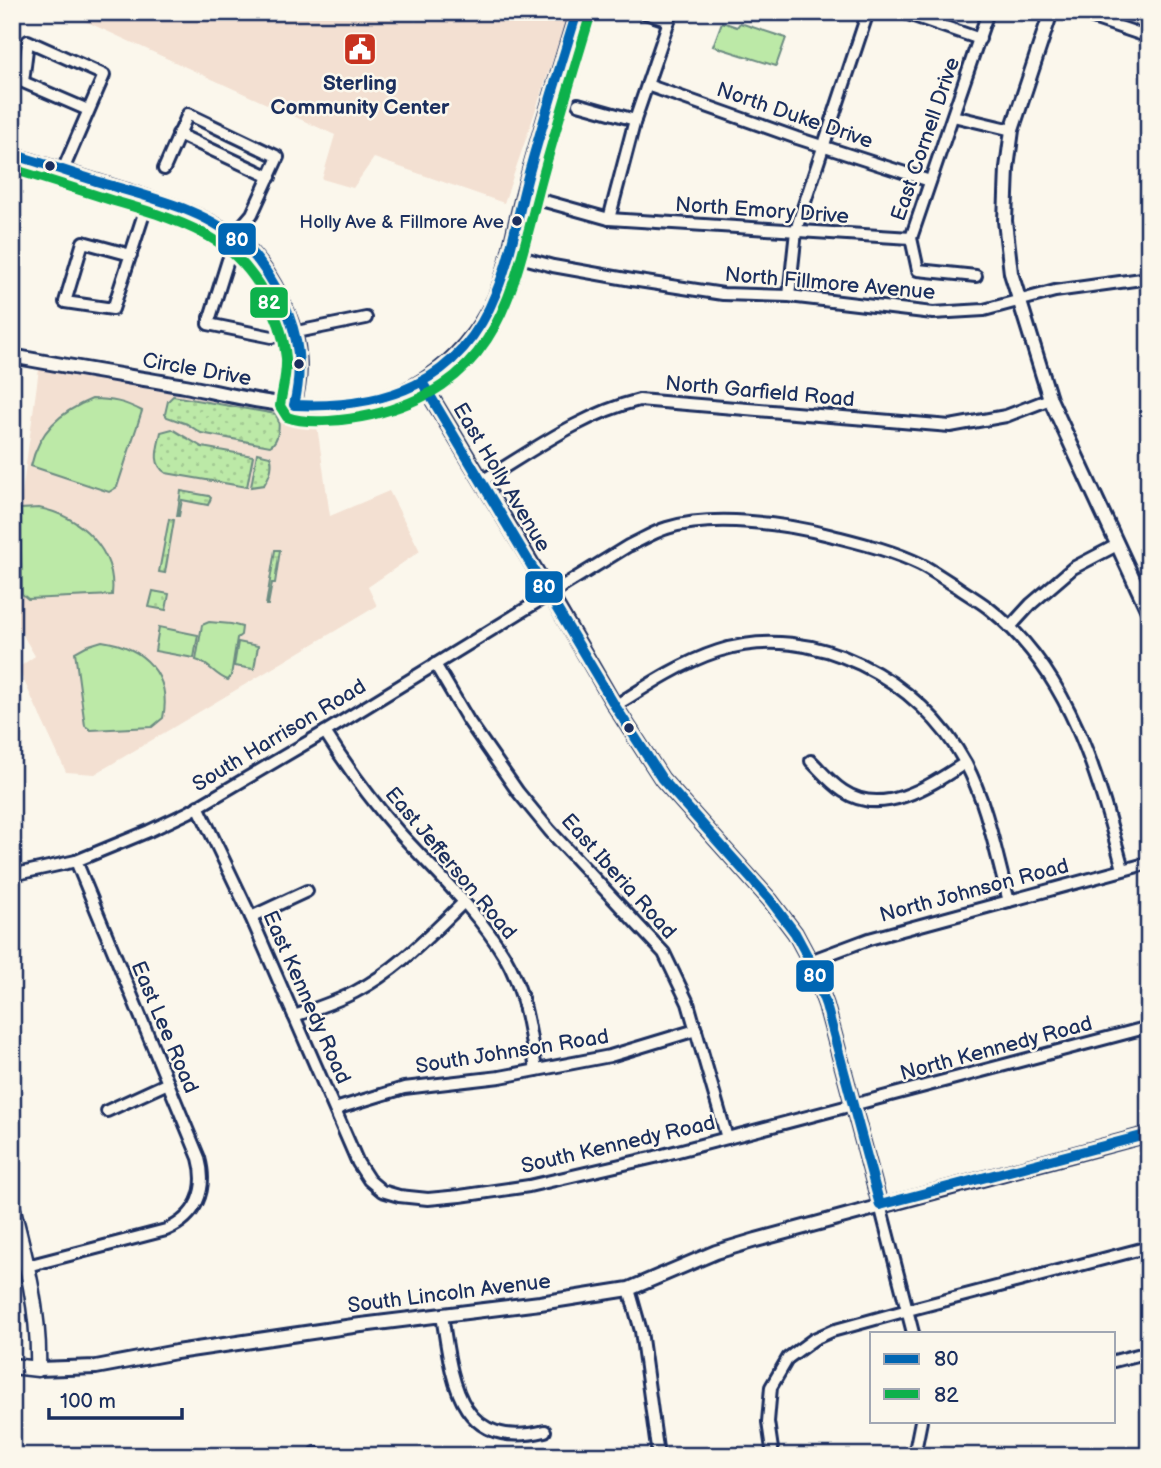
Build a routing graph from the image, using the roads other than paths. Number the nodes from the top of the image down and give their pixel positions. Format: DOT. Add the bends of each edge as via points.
graph roads {
  1 [pos="577,12"];
  2 [pos="642,12"];
  3 [pos="868,12"];
  4 [pos="902,12"];
  5 [pos="988,12"];
  6 [pos="1051,12"];
  7 [pos="1075,12"];
  8 [pos="670,17"];
  9 [pos="1149,37"];
  10 [pos="979,39"];
  11 [pos="647,85"];
  12 [pos="578,104"];
  13 [pos="88,110"];
  14 [pos="953,116"];
  15 [pos="635,120"];
  16 [pos="1012,130"];
  17 [pos="178,134"];
  18 [pos="822,145"];
  19 [pos="12,154"];
  20 [pos="164,169"];
  21 [pos="64,170"];
  22 [pos="270,177"];
  23 [pos="930,181"];
  24 [pos="523,195"];
  25 [pos="149,198"];
  26 [pos="609,219"];
  27 [pos="796,231"];
  28 [pos="234,235"];
  29 [pos="911,238"];
  30 [pos="509,254"];
  31 [pos="131,255"];
  32 [pos="228,260"];
  33 [pos="976,275"];
  34 [pos="1149,278"];
  35 [pos="789,296"];
  36 [pos="1018,301"];
  37 [pos="366,318"];
  38 [pos="296,332"];
  39 [pos="12,356"];
  40 [pos="422,383"];
  41 [pos="1050,398"];
  42 [pos="294,405"];
  43 [pos="482,481"];
  44 [pos="1118,545"];
  45 [pos="550,594"];
  46 [pos="1149,613"];
  47 [pos="1010,627"];
  48 [pos="435,664"];
  49 [pos="615,706"];
  50 [pos="325,732"];
  51 [pos="811,761"];
  52 [pos="965,763"];
  53 [pos="198,806"];
  54 [pos="76,861"];
  55 [pos="1149,863"];
  56 [pos="1123,869"];
  57 [pos="12,875"];
  58 [pos="307,891"];
  59 [pos="1009,901"];
  60 [pos="463,903"];
  61 [pos="251,917"];
  62 [pos="810,961"];
  63 [pos="294,1016"];
  64 [pos="1149,1027"];
  65 [pos="696,1030"];
  66 [pos="536,1070"];
  67 [pos="168,1083"];
  68 [pos="853,1106"];
  69 [pos="335,1109"];
  70 [pos="107,1111"];
  71 [pos="1149,1134"];
  72 [pos="727,1138"];
  73 [pos="390,1193"];
  74 [pos="880,1205"];
  75 [pos="12,1206"];
  76 [pos="1149,1247"];
  77 [pos="27,1266"];
  78 [pos="629,1289"];
  79 [pos="908,1310"];
  80 [pos="442,1315"];
  81 [pos="914,1332"];
  82 [pos="1149,1352"];
  83 [pos="1116,1360"];
  84 [pos="12,1366"];
  85 [pos="38,1369"];
  86 [pos="921,1422"];
  87 [pos="545,1431"];
  88 [pos="659,1456"];
  89 [pos="773,1456"];
  90 [pos="914,1456"];
  1 -- 24 [label="street"];
  2 -- 8 [label="street"];
  3 -- 18 [label="street"];
  4 -- 10 [label="street"];
  5 -- 10 [label="street, East Cornell Drive"];
  6 -- 16 [label="street"];
  7 -- 9 [label="street"];
  8 -- 11 [label="street"];
  10 -- 14 [label="street, East Cornell Drive"];
  11 -- 15 [label="street"];
  11 -- 18 [label="street, North Duke Drive"];
  12 -- 15 [label="street"];
  13 -- 13 [label="street" via="104,75 28,41 23,82"];
  13 -- 21 [label="street"];
  14 -- 16 [label="street"];
  14 -- 23 [label="street, East Cornell Drive"];
  15 -- 26 [label="street"];
  16 -- 36 [label="street" via="1005,221"];
  17 -- 20 [label="street"];
  17 -- 22 [label="street"];
  17 -- 22 [label="street" via="188,114 278,157"];
  18 -- 23 [label="street, North Duke Drive"];
  18 -- 27 [label="street"];
  19 -- 21 [label="street"];
  21 -- 25 [label="street"];
  22 -- 28 [label="street" via="252,214"];
  23 -- 29 [label="street, East Cornell Drive"];
  24 -- 26 [label="street, North Emory Drive"];
  24 -- 30 [label="street"];
  25 -- 28 [label="street" via="198,214"];
  25 -- 31 [label="street"];
  26 -- 27 [label="street, North Emory Drive"];
  27 -- 29 [label="street, North Emory Drive"];
  27 -- 35 [label="street"];
  28 -- 38 [label="street" via="271,275"];
  29 -- 33 [label="street" via="918,270"];
  30 -- 35 [label="street, North Fillmore Avenue" via="723,294"];
  30 -- 40 [label="street, Circle Drive" via="496,296 469,342"];
  31 -- 31 [label="street" via="113,309 65,302 83,242"];
  32 -- 38 [label="street" via="208,324 272,337"];
  34 -- 36 [label="street, North Fillmore Avenue"];
  35 -- 36 [label="street, North Fillmore Avenue" via="933,313 984,310"];
  36 -- 41 [label="street"];
  37 -- 38 [label="street"];
  38 -- 42 [label="street" via="301,378"];
  39 -- 42 [label="street, Circle Drive"];
  40 -- 42 [label="street, Circle Drive" via="355,406"];
  40 -- 43 [label="street, East Holly Avenue"];
  41 -- 43 [label="street, North Garfield Road" via="1006,416 950,426 639,400 580,422"];
  41 -- 44 [label="street"];
  43 -- 45 [label="street, East Holly Avenue"];
  44 -- 46 [label="street"];
  44 -- 47 [label="street" via="1073,568"];
  45 -- 47 [label="street, South Harrison Road" via="667,528 708,521 761,524 811,530 921,564"];
  45 -- 48 [label="street, South Harrison Road"];
  45 -- 49 [label="street, East Holly Avenue"];
  47 -- 56 [label="street, South Harrison Road" via="1068,707 1088,754"];
  48 -- 50 [label="street, South Harrison Road"];
  48 -- 65 [label="street, East Iberia Road" via="518,792 664,953"];
  49 -- 52 [label="street" via="682,666 719,651 765,644 807,648 851,660 898,687 936,720"];
  49 -- 62 [label="street, East Holly Avenue" via="662,779 770,900"];
  50 -- 53 [label="street, South Harrison Road"];
  50 -- 60 [label="street, East Jefferson Road" via="360,784"];
  51 -- 52 [label="street" via="841,790 860,799 880,801 912,794"];
  52 -- 59 [label="street" via="978,792"];
  53 -- 54 [label="street, South Harrison Road"];
  53 -- 61 [label="street, East Kennedy Road"];
  54 -- 57 [label="street, South Harrison Road"];
  54 -- 67 [label="street, East Lee Road"];
  55 -- 56 [label="street, North Johnson Road"];
  56 -- 59 [label="street, North Johnson Road"];
  58 -- 61 [label="street"];
  59 -- 62 [label="street, North Johnson Road" via="869,939"];
  60 -- 63 [label="street" via="418,948 377,979"];
  60 -- 66 [label="street, East Jefferson Road" via="506,959 520,992"];
  61 -- 63 [label="street, East Kennedy Road"];
  62 -- 68 [label="street, East Holly Avenue"];
  63 -- 69 [label="street, East Kennedy Road"];
  64 -- 68 [label="street, North Kennedy Road"];
  65 -- 66 [label="street, South Johnson Road" via="610,1056"];
  65 -- 72 [label="street, East Iberia Road"];
  66 -- 69 [label="street, South Johnson Road" via="404,1088"];
  67 -- 70 [label="street"];
  67 -- 77 [label="street, East Lee Road" via="201,1166 194,1210 166,1230"];
  68 -- 72 [label="street, South Kennedy Road"];
  68 -- 74 [label="street, East Holly Avenue"];
  69 -- 73 [label="street, East Kennedy Road" via="369,1180"];
  71 -- 74 [label="street, South Lincoln Avenue"];
  72 -- 73 [label="street, South Kennedy Road" via="529,1186 428,1199"];
  74 -- 78 [label="street, South Lincoln Avenue" via="716,1252"];
  74 -- 79 [label="street, East Holly Avenue"];
  75 -- 77 [label="main road"];
  76 -- 79 [label="street"];
  77 -- 85 [label="main road" via="39,1338"];
  78 -- 80 [label="street, South Lincoln Avenue"];
  78 -- 88 [label="street" via="641,1331"];
  79 -- 81 [label="street, East Holly Avenue"];
  79 -- 89 [label="street" via="824,1334 788,1358 774,1379 768,1402"];
  80 -- 85 [label="street, South Lincoln Avenue" via="96,1367"];
  80 -- 87 [label="street" via="452,1380 471,1414 505,1433"];
  82 -- 83 [label="street"];
  84 -- 85 [label="main road, South Lincoln Avenue"];
  86 -- 90 [label="street"];
}
